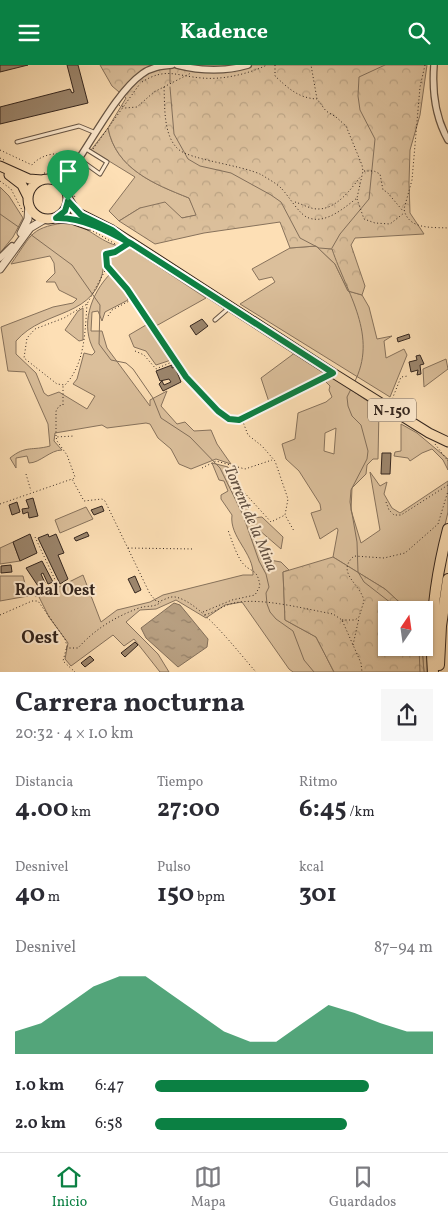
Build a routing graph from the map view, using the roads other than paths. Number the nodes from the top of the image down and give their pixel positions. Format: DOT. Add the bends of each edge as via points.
graph roads {
  1 [pos="172,65"];
  2 [pos="177,65"];
  3 [pos="248,65"];
  4 [pos="434,65"];
  5 [pos="96,134"];
  6 [pos="448,140"];
  7 [pos="17,142"];
  8 [pos="88,151"];
  9 [pos="74,160"];
  10 [pos="4,164"];
  11 [pos="0,171"];
  12 [pos="49,177"];
  13 [pos="71,198"];
  14 [pos="29,201"];
  15 [pos="56,218"];
  16 [pos="46,219"];
  17 [pos="124,243"];
  18 [pos="12,246"];
  19 [pos="0,258"];
  20 [pos="0,263"];
  21 [pos="0,269"];
  22 [pos="230,307"];
  23 [pos="215,320"];
  24 [pos="431,435"];
  25 [pos="448,442"];
  26 [pos="448,448"];
  27 [pos="448,529"];
  28 [pos="448,579"];
  29 [pos="433,672"];
  30 [pos="439,672"];
  1 -- 5 [label="street" via="142,73 127,88"];
  2 -- 3 [label="street" via="196,70"];
  4 -- 6 [label="street" via="436,106"];
  5 -- 7 [label="lane" via="79,126"];
  5 -- 8 [label="street"];
  8 -- 9 [label="street"];
  8 -- 9 [label="lane" via="107,162 100,174"];
  9 -- 12 [label="street" via="65,175"];
  9 -- 13 [label="street" via="69,178"];
  10 -- 12 [label="main road, N-150" via="29,179"];
  11 -- 14 [label="main road" via="19,183"];
  12 -- 13 [label="main road, N-150" via="60,183"];
  12 -- 14 [label="main road" via="34,185"];
  13 -- 15 [label="main road" via="65,211"];
  13 -- 17 [label="main road, N-150" via="76,212 112,230"];
  14 -- 16 [label="main road" via="34,213"];
  14 -- 18 [label="street" via="28,219"];
  15 -- 16 [label="main road, N-150"];
  15 -- 17 [label="main road, N-150" via="81,221"];
  16 -- 21 [label="street" via="30,228"];
  17 -- 22 [label="main road, N-150"];
  18 -- 19 [label="street"];
  18 -- 20 [label="street"];
  22 -- 23 [label="lane"];
  22 -- 24 [label="main road, N-150"];
  24 -- 25 [label="main road, N-150"];
  24 -- 26 [label="main road, N-150"];
  27 -- 29 [label="highway" via="434,607"];
  28 -- 30 [label="highway"];
}
